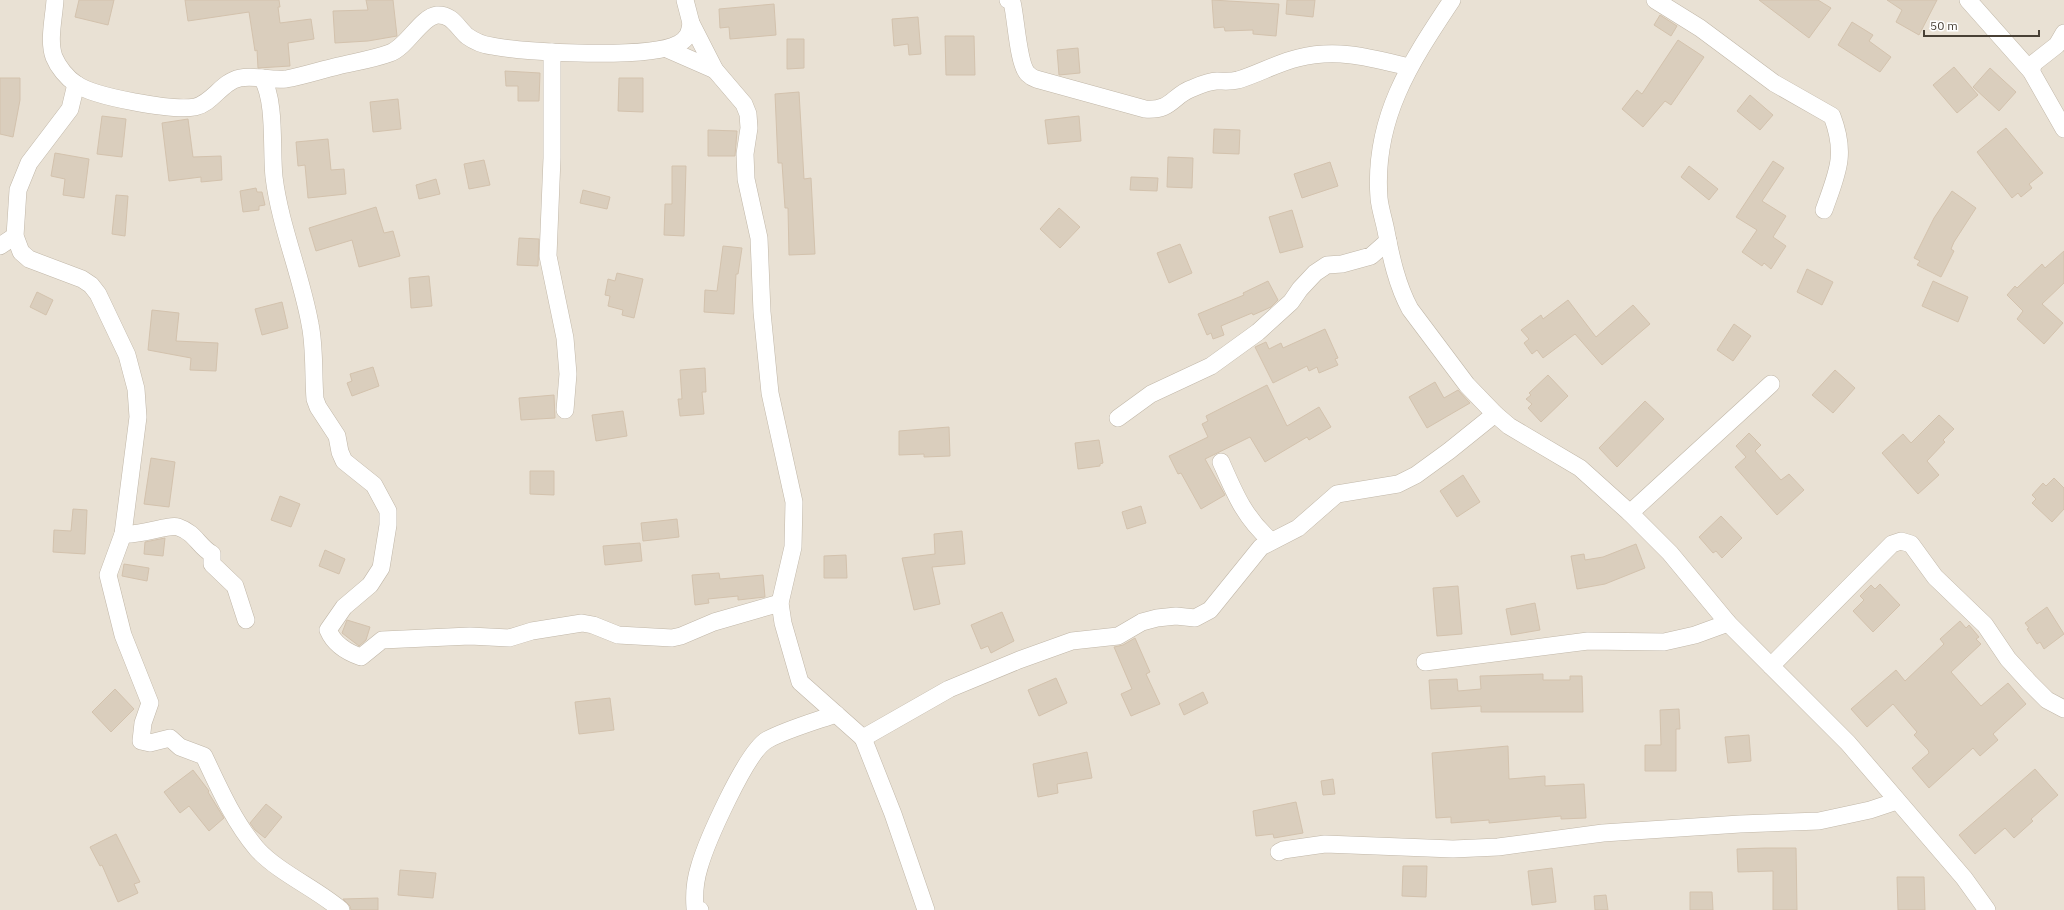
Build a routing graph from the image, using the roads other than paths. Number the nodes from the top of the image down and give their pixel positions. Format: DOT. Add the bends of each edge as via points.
graph roads {
  1 [pos="55,0"];
  2 [pos="685,0"];
  3 [pos="1008,0"];
  4 [pos="1452,0"];
  5 [pos="1655,0"];
  6 [pos="1968,0"];
  7 [pos="438,8"];
  8 [pos="691,23"];
  9 [pos="2064,32"];
  10 [pos="668,49"];
  11 [pos="552,52"];
  12 [pos="1410,67"];
  13 [pos="715,70"];
  14 [pos="2031,71"];
  15 [pos="262,78"];
  16 [pos="76,84"];
  17 [pos="2064,129"];
  18 [pos="1824,210"];
  19 [pos="15,236"];
  20 [pos="1388,241"];
  21 [pos="0,246"];
  22 [pos="1772,384"];
  23 [pos="565,410"];
  24 [pos="1495,414"];
  25 [pos="1118,418"];
  26 [pos="1221,462"];
  27 [pos="1630,513"];
  28 [pos="123,534"];
  29 [pos="1271,541"];
  30 [pos="780,603"];
  31 [pos="246,620"];
  32 [pos="1728,623"];
  33 [pos="1425,662"];
  34 [pos="1771,666"];
  35 [pos="2064,709"];
  36 [pos="836,714"];
  37 [pos="863,738"];
  38 [pos="1897,801"];
  39 [pos="1279,852"];
  40 [pos="341,910"];
  41 [pos="700,910"];
  42 [pos="926,910"];
  43 [pos="1987,910"];
  1 -- 16 [label="street" via="52,47 60,68"];
  2 -- 8 [label="street"];
  3 -- 12 [label="street" via="1012,2 1015,14 1022,66 1028,74 1036,79 1145,109 1157,110 1192,88 1216,81 1225,83 1237,80 1298,57 1333,53 1354,54"];
  4 -- 12 [label="street"];
  5 -- 18 [label="street" via="1700,28 1774,83 1832,116 1840,142 1840,164"];
  6 -- 14 [label="street"];
  7 -- 11 [label="street" via="479,43"];
  7 -- 15 [label="street" via="392,53 285,79"];
  8 -- 10 [label="street" via="689,35 681,43"];
  8 -- 13 [label="street"];
  9 -- 14 [label="street" via="2057,45 2034,62"];
  10 -- 11 [label="street" via="607,53"];
  10 -- 13 [label="street"];
  11 -- 23 [label="street" via="552,158 548,256 565,338 568,374"];
  12 -- 20 [label="street" via="1399,86 1383,133 1378,170 1379,200"];
  13 -- 30 [label="street" via="744,104 748,114 746,179 759,238 762,312 770,393 794,502 793,547"];
  14 -- 17 [label="street"];
  15 -- 16 [label="street" via="240,78 225,84 206,102 184,107 124,101"];
  15 -- 30 [label="street" via="269,94 274,176 279,208 297,267 310,325 315,399 337,436 344,461 374,485 388,511 381,568 370,586 344,607 328,630 332,640 361,657 382,640 470,636 509,638 532,631 582,623 618,635 672,638 714,622"];
  16 -- 19 [label="street" via="70,108 29,164 18,190"];
  19 -- 21 [label="street"];
  19 -- 28 [label="street" via="21,252 29,258 91,285 98,294 127,355 136,389 138,417"];
  20 -- 24 [label="street" via="1404,297 1410,309 1466,385"];
  20 -- 25 [label="street" via="1371,256 1342,264 1327,265 1300,288 1291,302 1258,332 1211,366 1151,394"];
  22 -- 27 [label="street"];
  24 -- 27 [label="street" via="1509,426 1580,468"];
  24 -- 29 [label="street" via="1416,475 1398,484 1337,494 1298,528"];
  26 -- 29 [label="street" via="1239,503 1255,527"];
  27 -- 32 [label="street" via="1670,553"];
  28 -- 31 [label="street" via="131,535 177,527 196,537 204,549 212,554 212,564 235,586"];
  28 -- 40 [label="street" via="108,575 124,635 150,703 143,723 141,741 150,743 170,738 180,747 204,756 228,807 258,849"];
  29 -- 37 [label="street" via="1261,547 1210,610 1195,618 1157,618 1142,622 1118,636 1072,641 1052,648 949,689"];
  30 -- 36 [label="street" via="783,623 800,682"];
  32 -- 33 [label="street" via="1695,635 1664,642 1588,641"];
  32 -- 34 [label="street"];
  34 -- 35 [label="street" via="1892,544 1901,542 1911,544 1935,577 1985,625 2008,660 2029,682 2047,700"];
  34 -- 38 [label="street" via="1848,743"];
  36 -- 37 [label="street"];
  36 -- 41 [label="street" via="766,741 751,759 722,809 698,869 694,895 695,908"];
  37 -- 42 [label="street" via="893,814"];
  38 -- 39 [label="street" via="1870,810 1819,821 1603,833 1498,847 1452,849 1325,844"];
  38 -- 43 [label="street" via="1964,878"];
}
